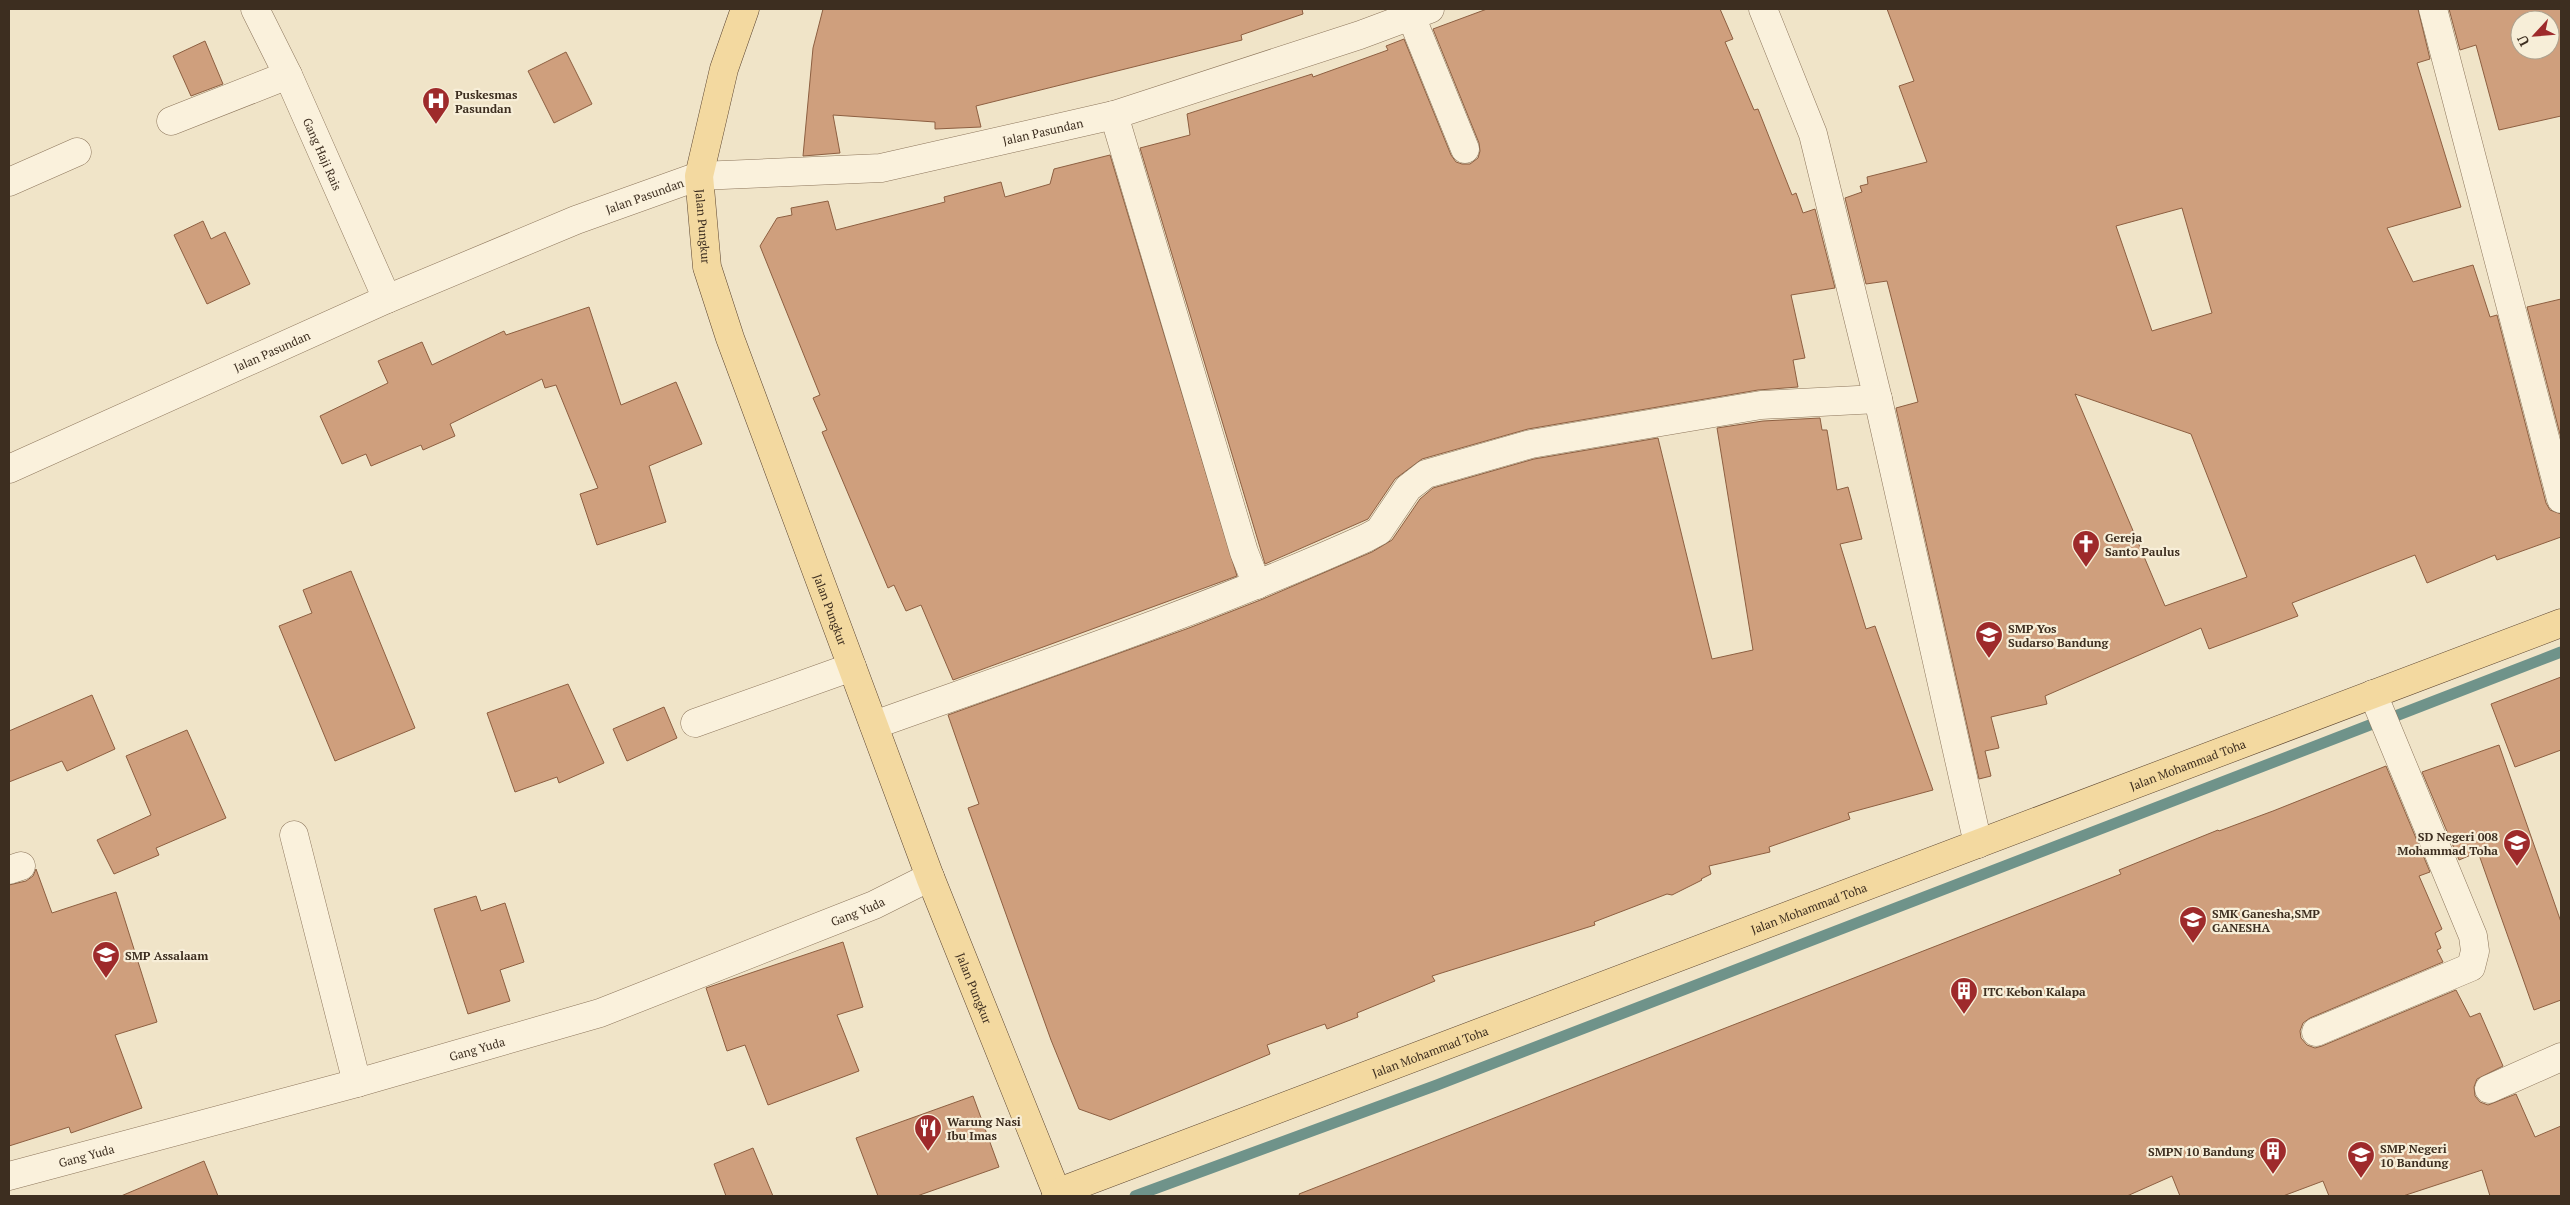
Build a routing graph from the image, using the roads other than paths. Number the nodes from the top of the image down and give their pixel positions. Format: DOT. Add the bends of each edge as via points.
graph roads {
  1 [pos="255,9"];
  2 [pos="745,9"];
  3 [pos="1763,9"];
  4 [pos="2433,9"];
  5 [pos="1421,12"];
  6 [pos="288,74"];
  7 [pos="1114,114"];
  8 [pos="171,121"];
  9 [pos="1465,149"];
  10 [pos="77,152"];
  11 [pos="699,176"];
  12 [pos="9,182"];
  13 [pos="387,299"];
  14 [pos="1878,399"];
  15 [pos="9,469"];
  16 [pos="2561,499"];
  17 [pos="1257,586"];
  18 [pos="2561,623"];
  19 [pos="852,667"];
  20 [pos="2373,694"];
  21 [pos="695,723"];
  22 [pos="874,725"];
  23 [pos="294,835"];
  24 [pos="1978,844"];
  25 [pos="930,877"];
  26 [pos="2316,1032"];
  27 [pos="2561,1057"];
  28 [pos="357,1083"];
  29 [pos="2489,1089"];
  30 [pos="9,1176"];
  31 [pos="1054,1195"];
  1 -- 6 [label="street, Gang Haji Rais"];
  2 -- 11 [label="main road, Jalan Pungkur" via="724,69"];
  3 -- 14 [label="street" via="1812,134"];
  4 -- 16 [label="street"];
  5 -- 7 [label="street, Jalan Pasundan" via="1360,35"];
  5 -- 9 [label="street"];
  6 -- 8 [label="street"];
  6 -- 13 [label="street, Gang Haji Rais"];
  7 -- 11 [label="street, Jalan Pasundan" via="881,168"];
  7 -- 17 [label="street" via="1244,552"];
  10 -- 12 [label="street"];
  11 -- 13 [label="street, Jalan Pasundan" via="576,220"];
  11 -- 19 [label="main road, Jalan Pungkur" via="707,267 730,338"];
  13 -- 15 [label="street, Jalan Pasundan"];
  14 -- 17 [label="street" via="1761,405 1531,444 1426,474 1408,488 1378,531"];
  14 -- 24 [label="street"];
  17 -- 22 [label="street" via="1163,623"];
  18 -- 20 [label="main road, Jalan Mohammad Toha"];
  19 -- 21 [label="street"];
  19 -- 22 [label="main road, Jalan Pungkur"];
  20 -- 24 [label="main road, Jalan Mohammad Toha"];
  20 -- 26 [label="street" via="2473,936 2475,951 2471,967"];
  22 -- 25 [label="main road, Jalan Pungkur"];
  23 -- 28 [label="street"];
  24 -- 31 [label="main road, Jalan Mohammad Toha"];
  25 -- 28 [label="street, Gang Yuda" via="874,905 600,1013"];
  25 -- 31 [label="main road, Jalan Pungkur"];
  27 -- 29 [label="street"];
  28 -- 30 [label="street, Gang Yuda"];
}
